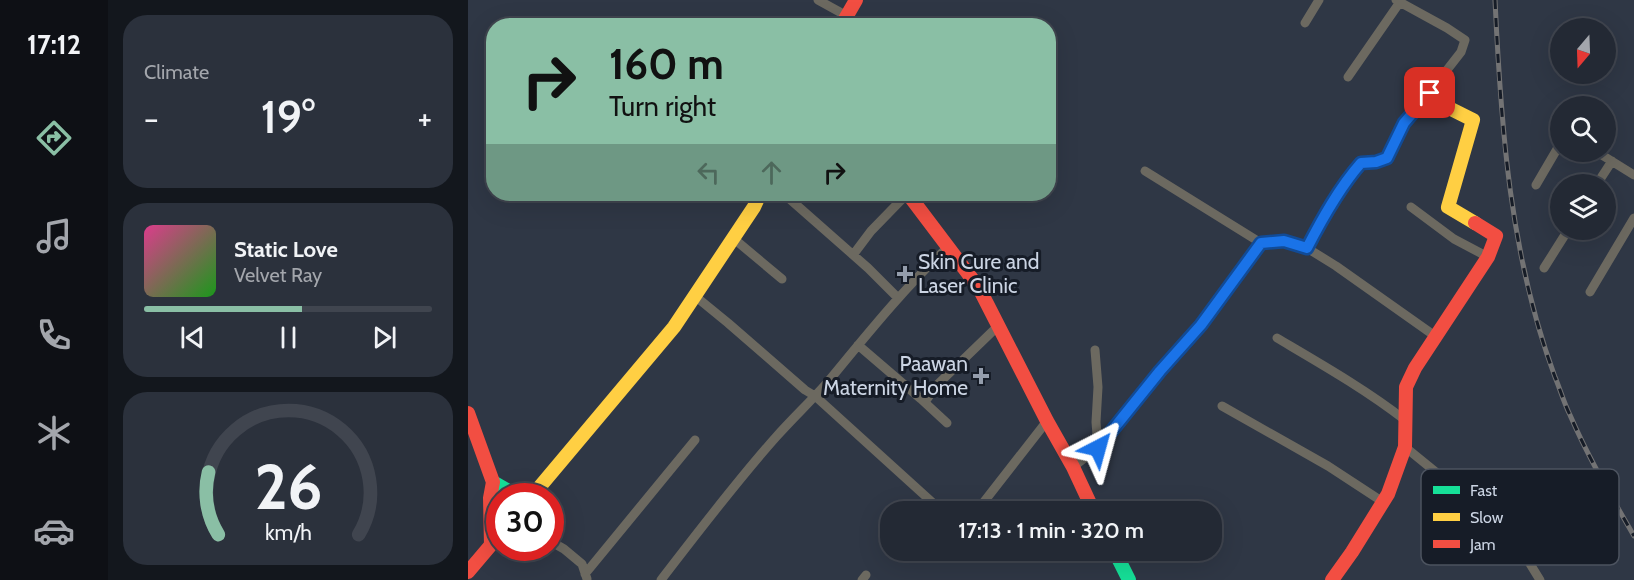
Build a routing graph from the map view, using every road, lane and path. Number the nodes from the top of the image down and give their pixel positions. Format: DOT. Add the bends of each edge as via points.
graph roads {
  1 [pos="818,0"];
  2 [pos="856,0"];
  3 [pos="1319,0"];
  4 [pos="1398,1"];
  5 [pos="845,17"];
  6 [pos="1305,23"];
  7 [pos="1348,77"];
  8 [pos="1427,96"];
  9 [pos="1550,161"];
  10 [pos="1615,162"];
  11 [pos="1144,171"];
  12 [pos="1634,175"];
  13 [pos="1536,184"];
  14 [pos="757,201"];
  15 [pos="792,201"];
  16 [pos="901,201"];
  17 [pos="913,201"];
  18 [pos="1411,207"];
  19 [pos="1634,219"];
  20 [pos="733,238"];
  21 [pos="1562,240"];
  22 [pos="1261,243"];
  23 [pos="948,247"];
  24 [pos="1307,248"];
  25 [pos="853,255"];
  26 [pos="1488,257"];
  27 [pos="1544,268"];
  28 [pos="782,279"];
  29 [pos="1590,292"];
  30 [pos="695,296"];
  31 [pos="898,298"];
  32 [pos="998,326"];
  33 [pos="1435,336"];
  34 [pos="1278,338"];
  35 [pos="858,345"];
  36 [pos="1095,350"];
  37 [pos="815,396"];
  38 [pos="924,402"];
  39 [pos="1222,406"];
  40 [pos="468,413"];
  41 [pos="1405,420"];
  42 [pos="1047,421"];
  43 [pos="947,423"];
  44 [pos="696,440"];
  45 [pos="1405,447"];
  46 [pos="1098,448"];
  47 [pos="1073,467"];
  48 [pos="1432,469"];
  49 [pos="493,482"];
  50 [pos="543,483"];
  51 [pos="931,501"];
  52 [pos="985,501"];
  53 [pos="1089,501"];
  54 [pos="1383,501"];
  55 [pos="486,550"];
  56 [pos="564,551"];
  57 [pos="1120,561"];
  58 [pos="1531,565"];
  59 [pos="468,570"];
  60 [pos="586,577"];
  61 [pos="661,580"];
  62 [pos="1129,580"];
  63 [pos="1332,580"];
  64 [pos="1540,580"];
  1 -- 5 [label="street"];
  2 -- 5 [label="main road"];
  3 -- 6 [label="street"];
  4 -- 7 [label="street"];
  4 -- 8 [label="street" via="1465,40 1461,52"];
  8 -- 24 [label="street" via="1404,123 1387,158 1361,163 1353,171"];
  8 -- 26 [label="main road" via="1473,120 1448,207 1496,236"];
  9 -- 13 [label="street"];
  10 -- 12 [label="street"];
  11 -- 22 [label="street"];
  14 -- 20 [label="main road"];
  15 -- 25 [label="street"];
  16 -- 25 [label="street"];
  17 -- 23 [label="main road"];
  18 -- 26 [label="street" via="1454,239"];
  19 -- 29 [label="street"];
  20 -- 28 [label="street"];
  20 -- 30 [label="main road"];
  21 -- 27 [label="street"];
  22 -- 24 [label="street" via="1284,241"];
  22 -- 46 [label="street" via="1201,325"];
  23 -- 31 [label="street"];
  23 -- 32 [label="main road" via="979,288"];
  24 -- 33 [label="street"];
  25 -- 31 [label="street"];
  26 -- 33 [label="main road"];
  30 -- 37 [label="street"];
  30 -- 50 [label="main road" via="674,327"];
  31 -- 35 [label="street"];
  32 -- 38 [label="street"];
  32 -- 42 [label="main road"];
  33 -- 41 [label="main road" via="1407,387"];
  34 -- 41 [label="street"];
  35 -- 37 [label="street"];
  35 -- 38 [label="street"];
  36 -- 46 [label="street"];
  37 -- 51 [label="street"];
  37 -- 61 [label="street" via="741,479"];
  38 -- 43 [label="street"];
  39 -- 54 [label="street"];
  40 -- 49 [label="main road"];
  41 -- 45 [label="main road"];
  42 -- 47 [label="main road"];
  42 -- 52 [label="street"];
  44 -- 60 [label="street"];
  45 -- 48 [label="street"];
  45 -- 54 [label="main road"];
  46 -- 47 [label="street"];
  47 -- 53 [label="main road"];
  54 -- 63 [label="main road"];
  55 -- 59 [label="main road"];
  56 -- 60 [label="street" via="582,564"];
  57 -- 62 [label="main road"];
  58 -- 64 [label="street"];
}
